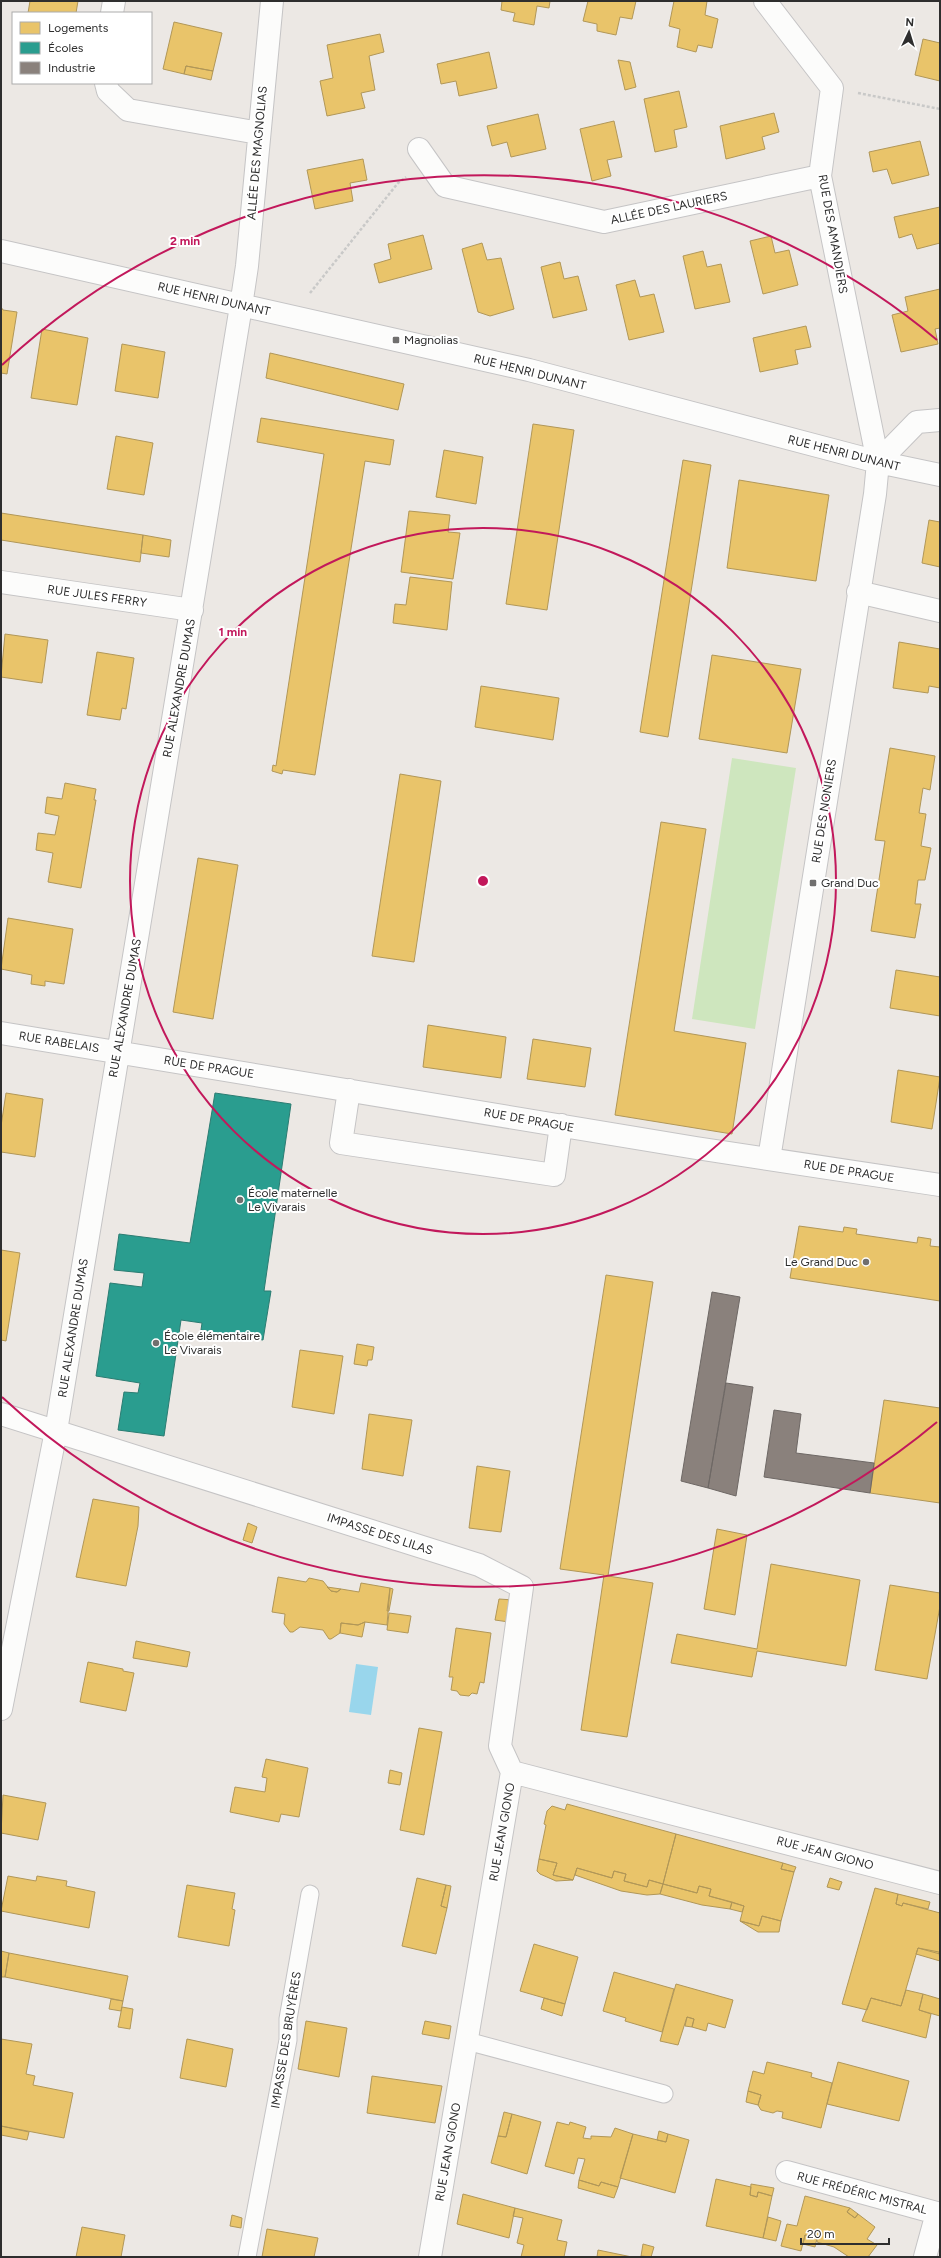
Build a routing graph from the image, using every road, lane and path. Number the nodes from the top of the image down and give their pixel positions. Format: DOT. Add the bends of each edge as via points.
graph roads {
  1 [pos="114,1"];
  2 [pos="272,1"];
  3 [pos="765,1"];
  4 [pos="112,12"];
  5 [pos="106,84"];
  6 [pos="832,88"];
  7 [pos="940,109"];
  8 [pos="259,133"];
  9 [pos="423,154"];
  10 [pos="820,176"];
  11 [pos="1,251"];
  12 [pos="241,306"];
  13 [pos="291,317"];
  14 [pos="940,420"];
  15 [pos="878,462"];
  16 [pos="940,475"];
  17 [pos="1,582"];
  18 [pos="858,592"];
  19 [pos="192,610"];
  20 [pos="940,611"];
  21 [pos="1,1033"];
  22 [pos="118,1052"];
  23 [pos="349,1090"];
  24 [pos="561,1125"];
  25 [pos="769,1159"];
  26 [pos="940,1185"];
  27 [pos="1,1414"];
  28 [pos="56,1431"];
  29 [pos="1,1709"];
  30 [pos="512,1772"];
  31 [pos="940,1883"];
  32 [pos="310,1894"];
  33 [pos="467,2041"];
  34 [pos="664,2094"];
  35 [pos="787,2172"];
  36 [pos="938,2213"];
  37 [pos="247,2257"];
  38 [pos="430,2257"];
  39 [pos="925,2257"];
  1 -- 4 [label="street"];
  2 -- 8 [label="street, ALLÉE DES MAGNOLIAS"];
  3 -- 6 [label="street"];
  5 -- 8 [label="street" via="108,91 128,110"];
  6 -- 7 [label="path"];
  6 -- 10 [label="street, RUE DES AMANDIERS"];
  8 -- 12 [label="street, ALLÉE DES MAGNOLIAS"];
  9 -- 10 [label="street, ALLÉE DES LAURIERS" via="445,186 604,222"];
  9 -- 13 [label="path"];
  10 -- 15 [label="street, RUE DES AMANDIERS"];
  11 -- 12 [label="street, RUE HENRI DUNANT"];
  12 -- 13 [label="street, RUE HENRI DUNANT"];
  12 -- 19 [label="street, RUE ALEXANDRE DUMAS"];
  13 -- 15 [label="street, RUE HENRI DUNANT" via="529,370"];
  14 -- 15 [label="street" via="918,422"];
  15 -- 16 [label="street, RUE HENRI DUNANT"];
  15 -- 18 [label="street, RUE DES NONIERS"];
  17 -- 19 [label="street, RUE JULES FERRY"];
  18 -- 20 [label="street"];
  18 -- 25 [label="street, RUE DES NONIERS"];
  19 -- 22 [label="street, RUE ALEXANDRE DUMAS"];
  21 -- 22 [label="street, RUE RABELAIS"];
  22 -- 23 [label="street, RUE DE PRAGUE"];
  22 -- 28 [label="street, RUE ALEXANDRE DUMAS"];
  23 -- 24 [label="street, RUE DE PRAGUE"];
  23 -- 24 [label="street" via="341,1143 554,1175"];
  24 -- 25 [label="street, RUE DE PRAGUE"];
  25 -- 26 [label="street, RUE DE PRAGUE"];
  27 -- 28 [label="street, IMPASSE DES LILAS"];
  28 -- 29 [label="street, RUE ALEXANDRE DUMAS"];
  28 -- 30 [label="street, IMPASSE DES LILAS" via="479,1565 522,1587 500,1746"];
  30 -- 31 [label="street, RUE JEAN GIONO"];
  30 -- 33 [label="street, RUE JEAN GIONO"];
  32 -- 37 [label="lane, IMPASSE DES BRUYÈRES" via="288,2019 288,2040"];
  33 -- 34 [label="lane"];
  33 -- 38 [label="street, RUE JEAN GIONO"];
  35 -- 36 [label="street, RUE FRÉDÉRIC MISTRAL"];
  36 -- 39 [label="street, RUE FRÉDÉRIC MISTRAL"];
}
